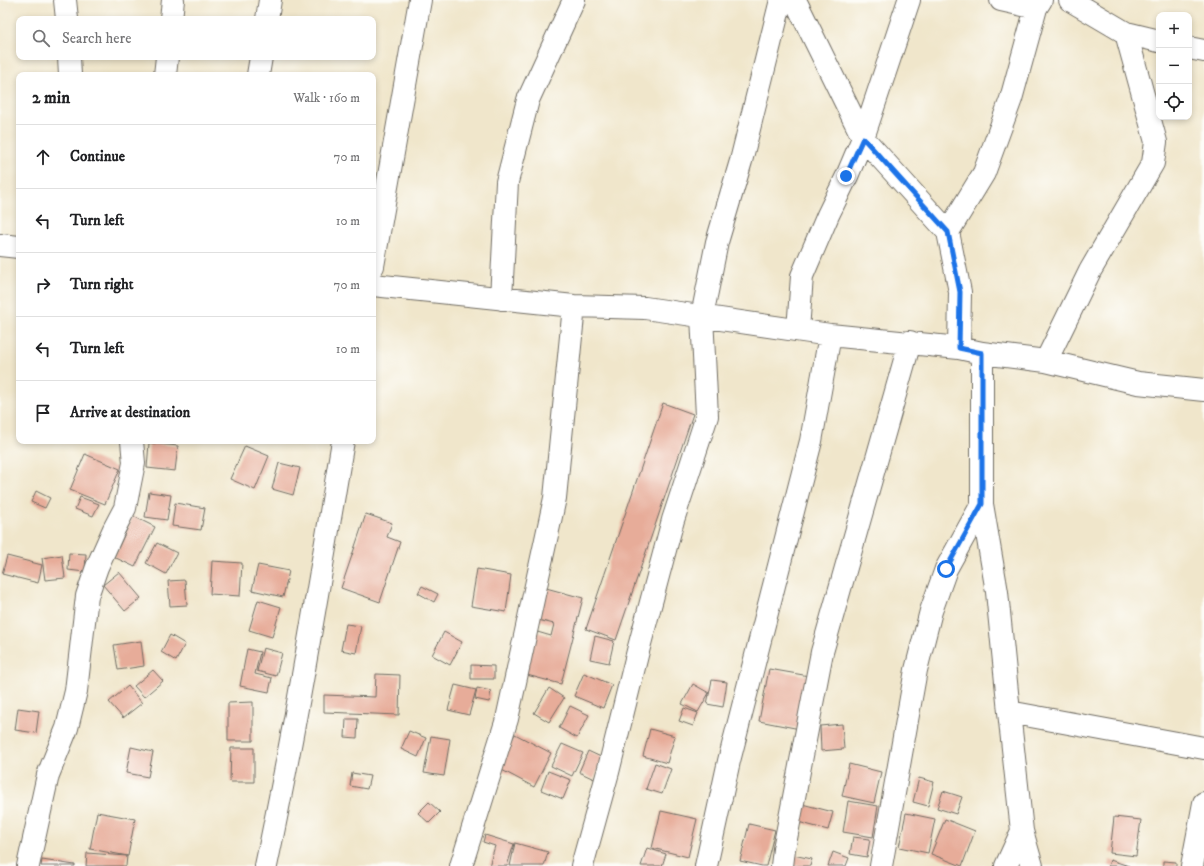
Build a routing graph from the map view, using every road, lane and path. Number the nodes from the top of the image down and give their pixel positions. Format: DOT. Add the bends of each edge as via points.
graph roads {
  1 [pos="65,0"];
  2 [pos="173,0"];
  3 [pos="270,0"];
  4 [pos="420,0"];
  5 [pos="574,0"];
  6 [pos="781,0"];
  7 [pos="795,0"];
  8 [pos="909,0"];
  9 [pos="1001,0"];
  10 [pos="1070,0"];
  11 [pos="1038,4"];
  12 [pos="67,16"];
  13 [pos="171,16"];
  14 [pos="267,16"];
  15 [pos="1126,33"];
  16 [pos="1156,40"];
  17 [pos="1192,49"];
  18 [pos="1204,51"];
  19 [pos="69,60"];
  20 [pos="167,60"];
  21 [pos="260,60"];
  22 [pos="70,72"];
  23 [pos="165,72"];
  24 [pos="258,72"];
  25 [pos="863,138"];
  26 [pos="948,232"];
  27 [pos="0,245"];
  28 [pos="16,247"];
  29 [pos="376,249"];
  30 [pos="376,285"];
  31 [pos="501,299"];
  32 [pos="574,306"];
  33 [pos="702,316"];
  34 [pos="798,330"];
  35 [pos="830,335"];
  36 [pos="910,342"];
  37 [pos="959,348"];
  38 [pos="982,353"];
  39 [pos="1046,361"];
  40 [pos="1204,390"];
  41 [pos="132,444"];
  42 [pos="342,444"];
  43 [pos="982,504"];
  44 [pos="1009,712"];
  45 [pos="1204,748"];
  46 [pos="1204,803"];
  47 [pos="1022,831"];
  48 [pos="28,866"];
  49 [pos="266,866"];
  50 [pos="461,866"];
  51 [pos="582,866"];
  52 [pos="706,866"];
  53 [pos="782,866"];
  54 [pos="881,866"];
  55 [pos="1006,866"];
  56 [pos="1032,866"];
  57 [pos="1192,866"];
  1 -- 12 [label="street"];
  2 -- 13 [label="street"];
  3 -- 14 [label="street"];
  4 -- 29 [label="street"];
  5 -- 31 [label="street" via="528,100 507,182"];
  6 -- 33 [label="street" via="741,161 716,242"];
  7 -- 25 [label="street"];
  8 -- 25 [label="street"];
  9 -- 11 [label="street"];
  10 -- 15 [label="street"];
  11 -- 26 [label="street" via="1011,99 984,173"];
  15 -- 16 [label="street"];
  15 -- 39 [label="street" via="1156,142 1153,163 1090,271"];
  17 -- 18 [label="street"];
  19 -- 22 [label="street"];
  20 -- 23 [label="street"];
  21 -- 24 [label="street"];
  25 -- 26 [label="street"];
  25 -- 34 [label="street" via="802,276"];
  26 -- 37 [label="street" via="960,292"];
  27 -- 28 [label="street"];
  30 -- 31 [label="street"];
  31 -- 32 [label="street"];
  32 -- 33 [label="street" via="645,308"];
  32 -- 50 [label="street" via="555,498 507,719"];
  33 -- 34 [label="street"];
  33 -- 51 [label="street" via="707,416 673,520"];
  34 -- 35 [label="street"];
  35 -- 36 [label="street"];
  35 -- 52 [label="street" via="811,441 733,746"];
  36 -- 37 [label="street"];
  36 -- 53 [label="street" via="822,652"];
  37 -- 38 [label="street"];
  38 -- 39 [label="street"];
  38 -- 43 [label="street"];
  39 -- 40 [label="street" via="1138,383"];
  41 -- 48 [label="street" via="134,463 125,508 97,567 87,596 76,691 67,728 48,776"];
  42 -- 49 [label="street" via="318,591"];
  43 -- 44 [label="street" via="998,592"];
  43 -- 54 [label="street" via="946,569 931,611 916,670"];
  44 -- 45 [label="street"];
  44 -- 47 [label="street"];
  46 -- 57 [label="street"];
  47 -- 55 [label="street"];
  47 -- 56 [label="street"];
}
